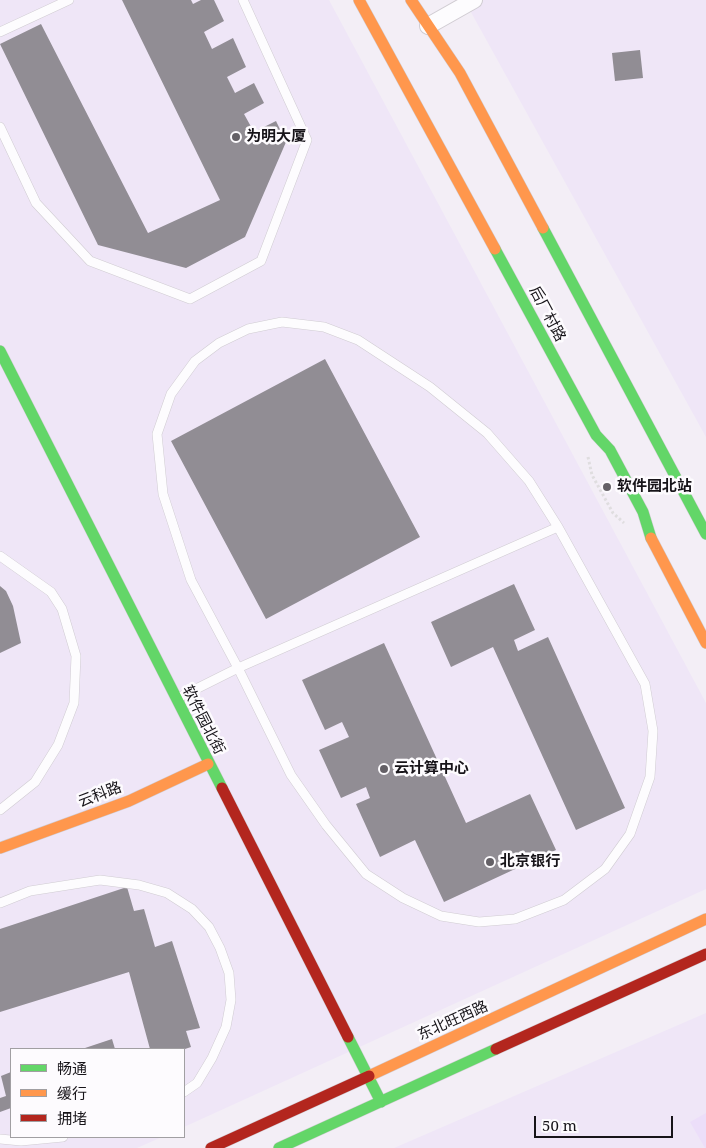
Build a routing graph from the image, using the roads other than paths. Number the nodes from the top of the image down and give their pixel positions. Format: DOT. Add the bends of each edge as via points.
graph roads {
  1 [pos="69,0"];
  2 [pos="243,0"];
  3 [pos="359,0"];
  4 [pos="411,0"];
  5 [pos="474,0"];
  6 [pos="428,26"];
  7 [pos="0,32"];
  8 [pos="0,127"];
  9 [pos="0,351"];
  10 [pos="558,527"];
  11 [pos="706,534"];
  12 [pos="0,556"];
  13 [pos="706,643"];
  14 [pos="238,668"];
  15 [pos="176,699"];
  16 [pos="208,764"];
  17 [pos="0,810"];
  18 [pos="0,848"];
  19 [pos="0,903"];
  20 [pos="706,919"];
  21 [pos="706,954"];
  22 [pos="368,1076"];
  23 [pos="185,1091"];
  24 [pos="381,1102"];
  25 [pos="53,1138"];
  26 [pos="0,1139"];
  27 [pos="210,1148"];
  28 [pos="279,1148"];
  1 -- 7 [label="lane"];
  2 -- 8 [label="lane" via="307,140 261,261 190,299 90,262 36,204"];
  3 -- 13 [label="street, 后厂村路" via="596,435 610,450"];
  4 -- 6 [label="street"];
  5 -- 6 [label="street"];
  6 -- 11 [label="street" via="460,73"];
  9 -- 15 [label="street, 软件园北街"];
  10 -- 14 [label="lane"];
  10 -- 14 [label="lane" via="529,481 487,433 430,386 358,340 324,327 282,322 248,330 218,343 195,361 172,394 157,434 163,494 191,580"];
  10 -- 14 [label="lane" via="645,684 653,731 650,776 630,834 605,869 564,900 515,919 479,922 441,916 403,898 366,874 326,826 291,775"];
  12 -- 17 [label="lane" via="51,592 62,609 76,656 74,703 58,745 35,782"];
  14 -- 15 [label="lane"];
  15 -- 16 [label="street, 软件园北街"];
  16 -- 18 [label="street, 云科路" via="130,801"];
  16 -- 22 [label="street, 软件园北街"];
  19 -- 23 [label="lane" via="30,891 100,880 139,885 167,893 192,909 208,926 220,948 229,973 231,1000 226,1027 212,1058 196,1083"];
  20 -- 22 [label="street, 东北旺西路"];
  21 -- 24 [label="street"];
  22 -- 24 [label="street, 软件园北街"];
  22 -- 27 [label="street, 东北旺西路"];
  24 -- 28 [label="street"];
  25 -- 26 [label="lane"];
}
